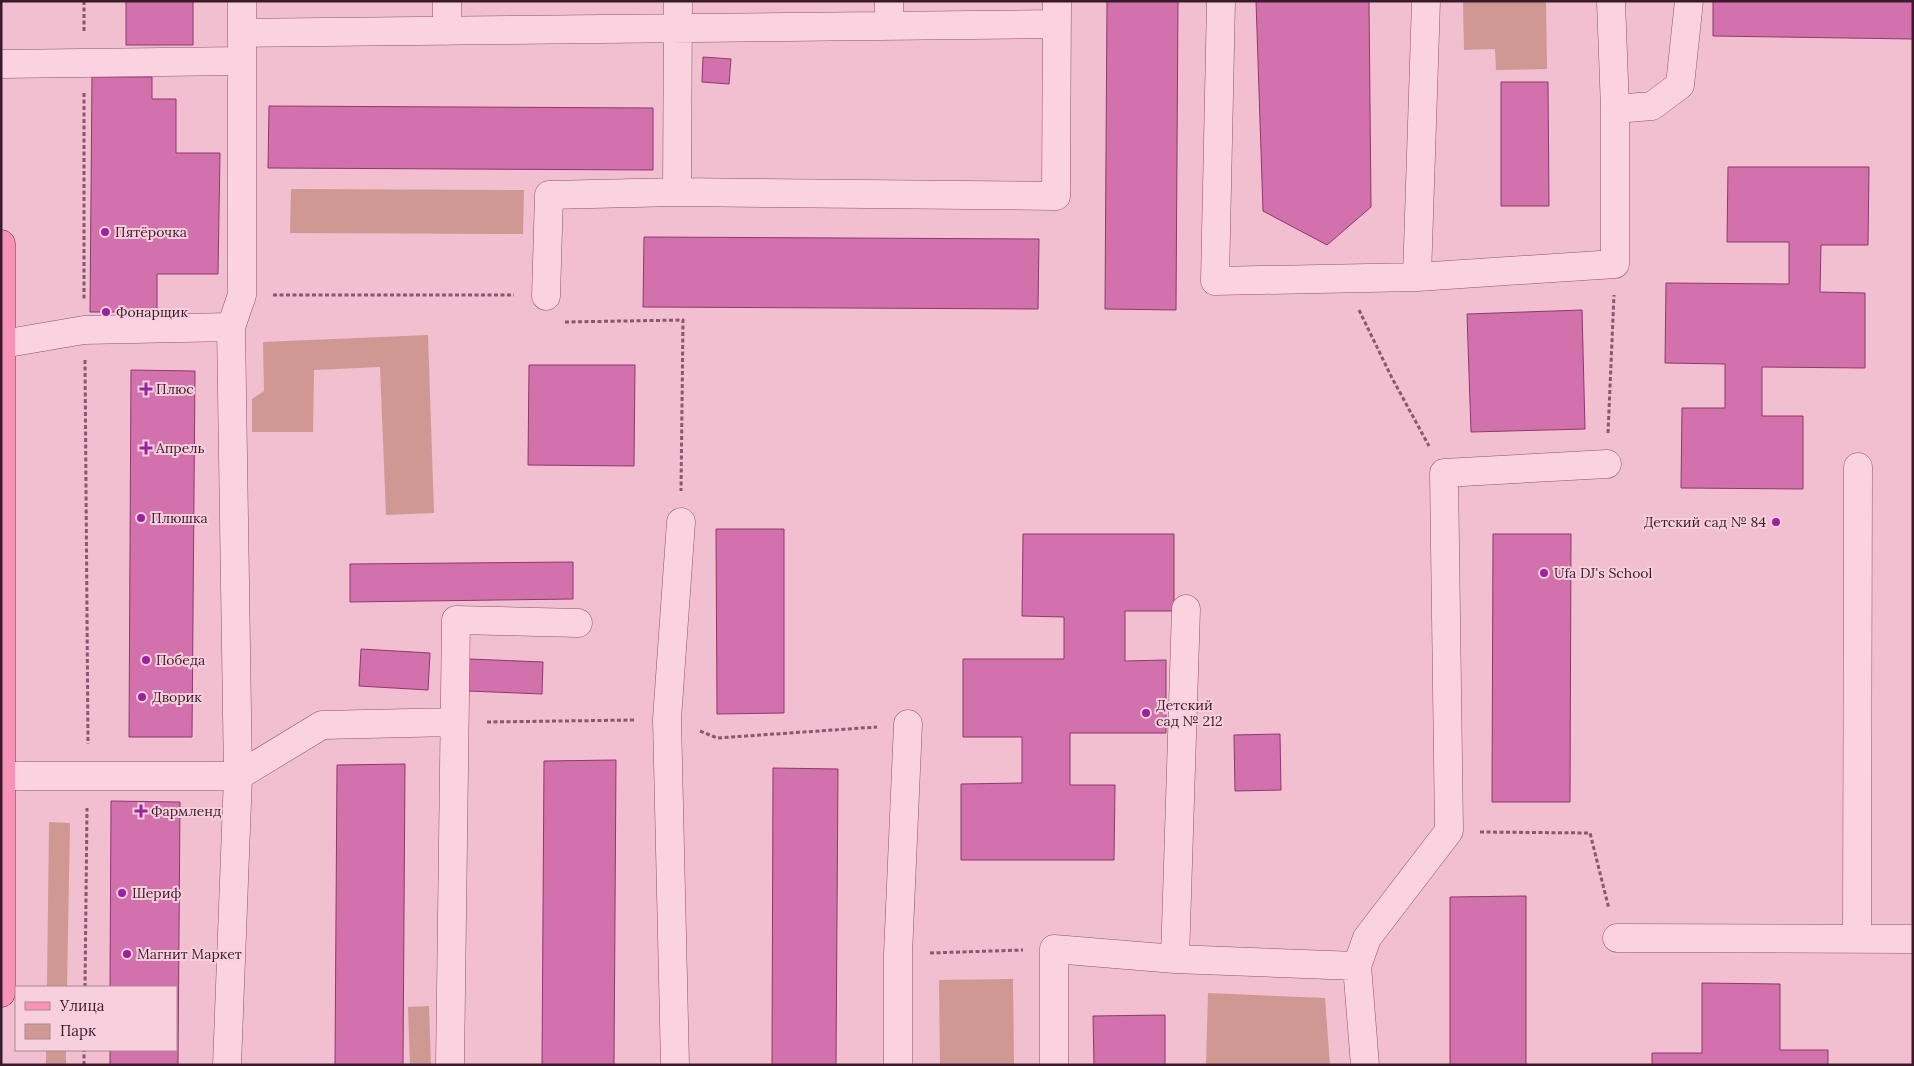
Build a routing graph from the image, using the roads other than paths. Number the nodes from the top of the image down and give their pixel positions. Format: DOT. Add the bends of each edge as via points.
graph roads {
  1 [pos="242,1"];
  2 [pos="447,1"];
  3 [pos="678,1"];
  4 [pos="1221,1"];
  5 [pos="1426,1"];
  6 [pos="1611,1"];
  7 [pos="1689,1"];
  8 [pos="1057,13"];
  9 [pos="889,14"];
  10 [pos="677,28"];
  11 [pos="447,31"];
  12 [pos="242,33"];
  13 [pos="241,61"];
  14 [pos="1,64"];
  15 [pos="1615,109"];
  16 [pos="676,192"];
  17 [pos="1,244"];
  18 [pos="1417,277"];
  19 [pos="546,296"];
  20 [pos="231,327"];
  21 [pos="2,344"];
  22 [pos="1607,464"];
  23 [pos="1858,467"];
  24 [pos="681,522"];
  25 [pos="1186,609"];
  26 [pos="578,623"];
  27 [pos="454,722"];
  28 [pos="908,724"];
  29 [pos="2,776"];
  30 [pos="238,776"];
  31 [pos="1617,938"];
  32 [pos="1857,939"];
  33 [pos="1913,939"];
  34 [pos="1175,959"];
  35 [pos="1357,966"];
  36 [pos="1,993"];
  37 [pos="226,1065"];
  38 [pos="450,1065"];
  39 [pos="675,1065"];
  40 [pos="898,1065"];
  41 [pos="1054,1065"];
  42 [pos="1365,1065"];
  1 -- 12 [label="lane"];
  2 -- 11 [label="lane"];
  3 -- 10 [label="lane"];
  4 -- 18 [label="lane" via="1215,281"];
  5 -- 18 [label="lane"];
  6 -- 15 [label="lane"];
  7 -- 15 [label="lane" via="1680,85 1652,106"];
  8 -- 9 [label="lane"];
  8 -- 16 [label="lane" via="1056,196"];
  9 -- 10 [label="lane"];
  10 -- 11 [label="lane"];
  10 -- 16 [label="lane"];
  11 -- 12 [label="lane"];
  12 -- 13 [label="lane"];
  13 -- 14 [label="lane"];
  13 -- 20 [label="lane" via="242,295"];
  15 -- 18 [label="lane" via="1615,264"];
  16 -- 19 [label="lane" via="549,195"];
  17 -- 21 [label="main road"];
  20 -- 21 [label="lane" via="84,330"];
  20 -- 30 [label="lane"];
  21 -- 29 [label="main road"];
  22 -- 35 [label="lane" via="1444,473 1449,831 1367,938"];
  23 -- 32 [label="lane"];
  24 -- 39 [label="lane" via="667,719"];
  25 -- 34 [label="lane"];
  26 -- 27 [label="lane" via="456,620"];
  27 -- 30 [label="lane" via="322,725"];
  27 -- 38 [label="lane"];
  28 -- 40 [label="lane" via="898,954"];
  29 -- 30 [label="lane"];
  29 -- 36 [label="main road"];
  30 -- 37 [label="lane"];
  31 -- 32 [label="lane"];
  32 -- 33 [label="lane"];
  34 -- 35 [label="lane"];
  34 -- 41 [label="lane" via="1054,949"];
  35 -- 42 [label="lane"];
}
